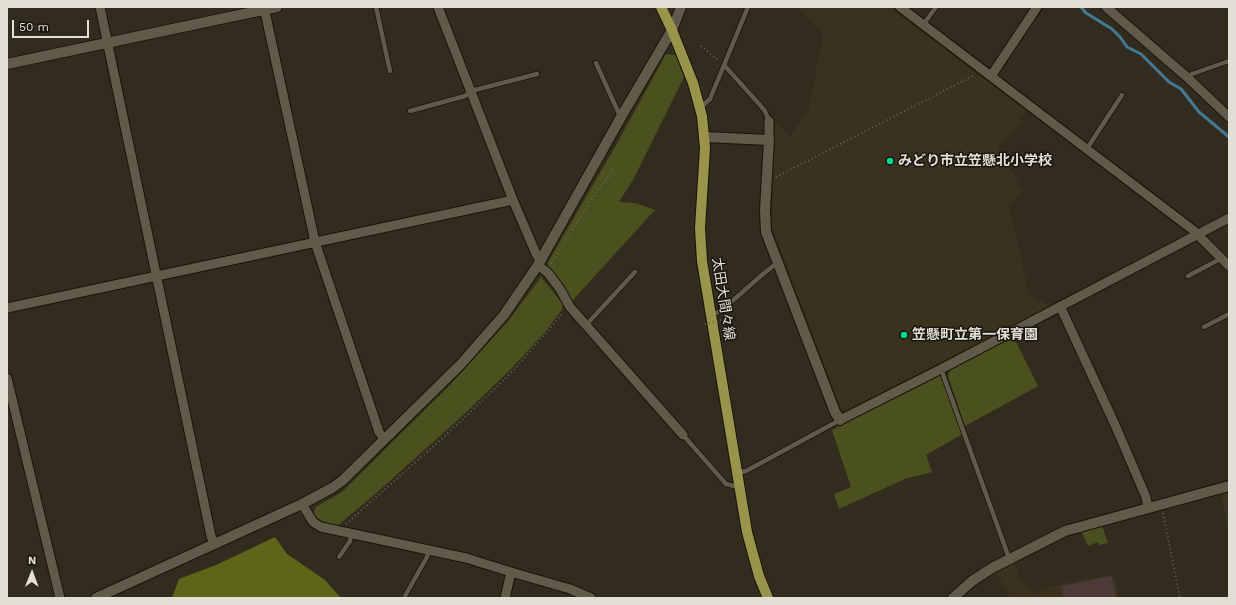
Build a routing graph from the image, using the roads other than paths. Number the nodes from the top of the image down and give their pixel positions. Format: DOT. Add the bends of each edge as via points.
graph roads {
  1 [pos="100,7"];
  2 [pos="277,7"];
  3 [pos="376,7"];
  4 [pos="438,7"];
  5 [pos="661,7"];
  6 [pos="681,7"];
  7 [pos="748,7"];
  8 [pos="900,7"];
  9 [pos="936,7"];
  10 [pos="1037,7"];
  11 [pos="1106,7"];
  12 [pos="265,8"];
  13 [pos="923,26"];
  14 [pos="672,30"];
  15 [pos="107,44"];
  16 [pos="1229,61"];
  17 [pos="596,63"];
  18 [pos="7,64"];
  19 [pos="724,65"];
  20 [pos="390,71"];
  21 [pos="537,74"];
  22 [pos="991,76"];
  23 [pos="1188,78"];
  24 [pos="471,92"];
  25 [pos="1122,95"];
  26 [pos="701,107"];
  27 [pos="410,111"];
  28 [pos="621,117"];
  29 [pos="1229,117"];
  30 [pos="769,121"];
  31 [pos="705,137"];
  32 [pos="769,140"];
  33 [pos="1086,150"];
  34 [pos="513,200"];
  35 [pos="1229,218"];
  36 [pos="1198,234"];
  37 [pos="315,242"];
  38 [pos="1222,258"];
  39 [pos="542,262"];
  40 [pos="777,263"];
  41 [pos="1229,266"];
  42 [pos="634,272"];
  43 [pos="155,275"];
  44 [pos="1188,276"];
  45 [pos="1060,306"];
  46 [pos="7,308"];
  47 [pos="1229,314"];
  48 [pos="708,319"];
  49 [pos="586,325"];
  50 [pos="1204,327"];
  51 [pos="941,369"];
  52 [pos="7,378"];
  53 [pos="10,400"];
  54 [pos="840,420"];
  55 [pos="683,435"];
  56 [pos="384,439"];
  57 [pos="737,473"];
  58 [pos="739,485"];
  59 [pos="1229,486"];
  60 [pos="302,504"];
  61 [pos="1148,508"];
  62 [pos="347,533"];
  63 [pos="214,543"];
  64 [pos="429,550"];
  65 [pos="339,557"];
  66 [pos="1009,558"];
  67 [pos="511,572"];
  68 [pos="405,596"];
  69 [pos="60,598"];
  70 [pos="96,598"];
  71 [pos="505,598"];
  72 [pos="591,598"];
  73 [pos="768,598"];
  74 [pos="953,598"];
  1 -- 15 [label="street"];
  2 -- 12 [label="street"];
  3 -- 20 [label="lane"];
  4 -- 24 [label="street"];
  5 -- 14 [label="main road, 太田大間々線"];
  6 -- 14 [label="street"];
  7 -- 19 [label="lane"];
  8 -- 13 [label="street"];
  9 -- 13 [label="lane"];
  10 -- 22 [label="street"];
  11 -- 23 [label="street"];
  12 -- 15 [label="street"];
  12 -- 37 [label="street"];
  13 -- 22 [label="street"];
  14 -- 26 [label="main road, 太田大間々線"];
  14 -- 28 [label="street"];
  15 -- 18 [label="street"];
  15 -- 43 [label="street"];
  16 -- 23 [label="lane" via="1192,74"];
  17 -- 28 [label="lane"];
  19 -- 26 [label="lane" via="710,99"];
  19 -- 30 [label="lane" via="765,111"];
  21 -- 24 [label="lane"];
  22 -- 33 [label="street"];
  23 -- 29 [label="street"];
  24 -- 27 [label="lane" via="465,96"];
  24 -- 34 [label="street"];
  25 -- 33 [label="lane"];
  26 -- 31 [label="main road, 太田大間々線"];
  28 -- 39 [label="street"];
  30 -- 32 [label="street"];
  31 -- 32 [label="street"];
  31 -- 48 [label="main road, 太田大間々線" via="700,228"];
  32 -- 40 [label="street" via="765,222"];
  33 -- 36 [label="street"];
  34 -- 37 [label="street"];
  34 -- 39 [label="street"];
  35 -- 36 [label="street"];
  36 -- 38 [label="street"];
  36 -- 45 [label="street"];
  37 -- 43 [label="street"];
  37 -- 56 [label="street" via="379,432"];
  38 -- 41 [label="street"];
  38 -- 44 [label="lane"];
  39 -- 49 [label="street" via="570,307"];
  39 -- 56 [label="street" via="504,315 461,364"];
  40 -- 48 [label="lane" via="722,312"];
  40 -- 54 [label="street"];
  42 -- 49 [label="lane"];
  43 -- 46 [label="street"];
  43 -- 63 [label="street"];
  45 -- 51 [label="street"];
  45 -- 61 [label="street" via="1116,427 1146,497"];
  47 -- 50 [label="lane"];
  48 -- 57 [label="main road, 太田大間々線"];
  49 -- 55 [label="street"];
  51 -- 54 [label="street"];
  51 -- 66 [label="lane"];
  52 -- 53 [label="street"];
  53 -- 69 [label="street"];
  54 -- 57 [label="lane" via="746,471"];
  55 -- 58 [label="lane" via="726,484"];
  56 -- 60 [label="street" via="342,481"];
  57 -- 58 [label="main road, 太田大間々線"];
  58 -- 73 [label="main road, 太田大間々線" via="751,548"];
  59 -- 61 [label="street"];
  60 -- 62 [label="street" via="317,525"];
  60 -- 63 [label="street"];
  61 -- 66 [label="street" via="1065,531"];
  62 -- 64 [label="street"];
  62 -- 65 [label="lane" via="350,541"];
  63 -- 70 [label="street"];
  64 -- 67 [label="street"];
  64 -- 68 [label="lane"];
  66 -- 74 [label="street" via="982,574"];
  67 -- 71 [label="street"];
  67 -- 72 [label="street" via="580,592"];
}
